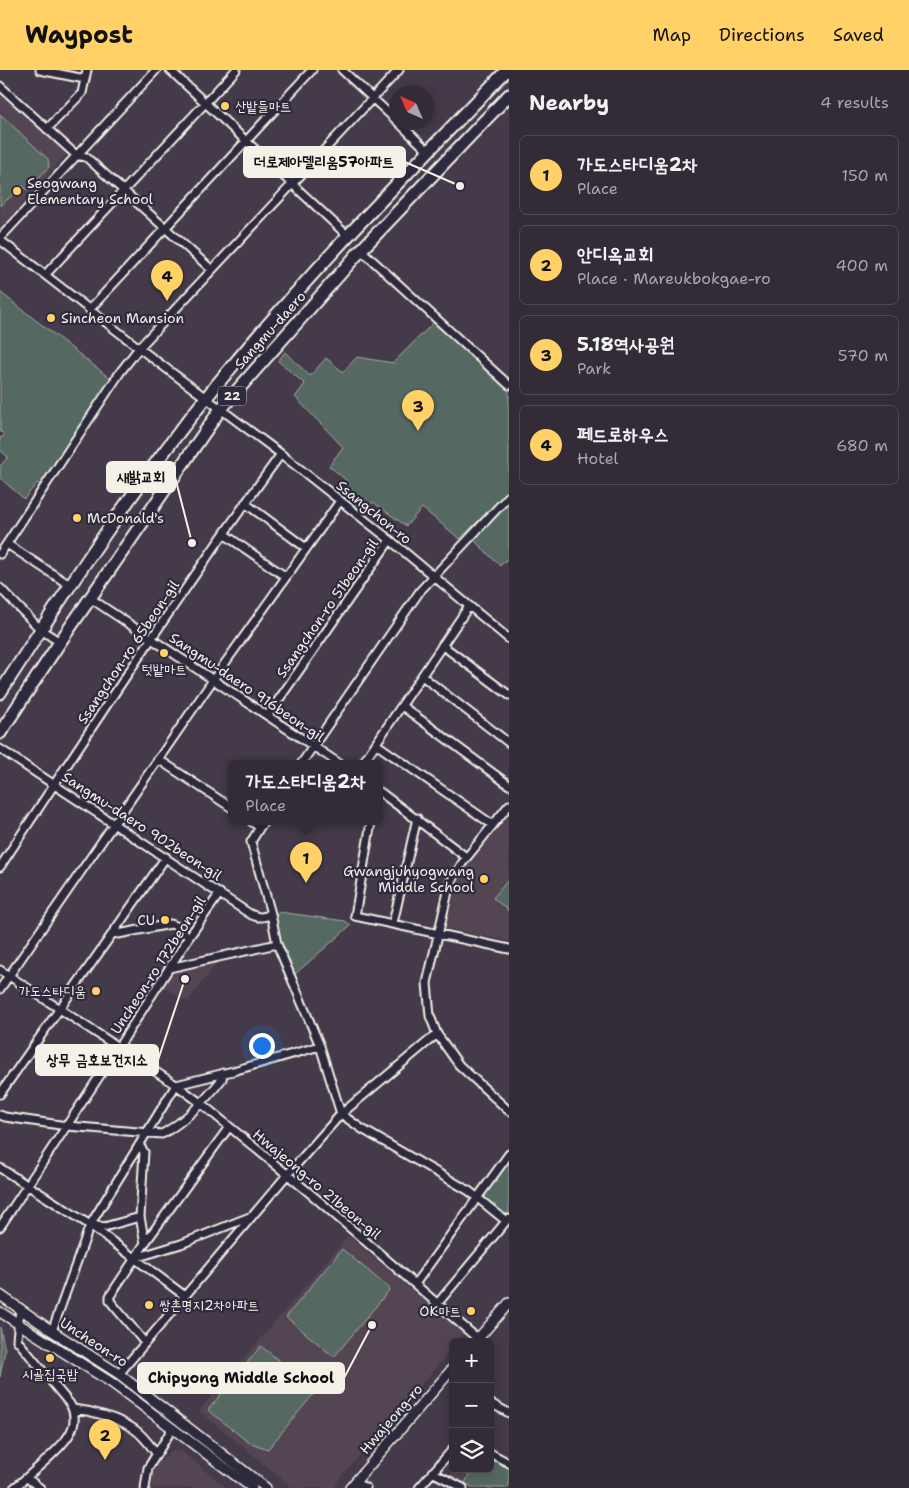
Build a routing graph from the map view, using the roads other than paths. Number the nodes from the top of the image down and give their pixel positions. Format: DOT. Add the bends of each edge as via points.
graph roads {
  1 [pos="40,70"];
  2 [pos="86,70"];
  3 [pos="156,70"];
  4 [pos="170,70"];
  5 [pos="236,70"];
  6 [pos="312,70"];
  7 [pos="342,70"];
  8 [pos="399,70"];
  9 [pos="507,70"];
  10 [pos="85,79"];
  11 [pos="0,86"];
  12 [pos="509,95"];
  13 [pos="372,98"];
  14 [pos="205,103"];
  15 [pos="389,114"];
  16 [pos="47,129"];
  17 [pos="406,130"];
  18 [pos="246,141"];
  19 [pos="428,151"];
  20 [pos="76,155"];
  21 [pos="292,184"];
  22 [pos="124,190"];
  23 [pos="165,228"];
  24 [pos="348,237"];
  25 [pos="0,239"];
  26 [pos="361,250"];
  27 [pos="212,270"];
  28 [pos="46,274"];
  29 [pos="90,309"];
  30 [pos="139,348"];
  31 [pos="509,385"];
  32 [pos="206,398"];
  33 [pos="220,410"];
  34 [pos="281,454"];
  35 [pos="509,496"];
  36 [pos="340,500"];
  37 [pos="245,504"];
  38 [pos="224,534"];
  39 [pos="390,540"];
  40 [pos="7,544"];
  41 [pos="306,548"];
  42 [pos="0,554"];
  43 [pos="433,576"];
  44 [pos="286,577"];
  45 [pos="71,586"];
  46 [pos="0,588"];
  47 [pos="90,598"];
  48 [pos="469,606"];
  49 [pos="41,630"];
  50 [pos="152,639"];
  51 [pos="509,639"];
  52 [pos="60,642"];
  53 [pos="442,646"];
  54 [pos="422,676"];
  55 [pos="213,680"];
  56 [pos="0,693"];
  57 [pos="509,695"];
  58 [pos="402,706"];
  59 [pos="268,716"];
  60 [pos="0,733"];
  61 [pos="509,743"];
  62 [pos="376,744"];
  63 [pos="313,746"];
  64 [pos="0,748"];
  65 [pos="158,759"];
  66 [pos="304,760"];
  67 [pos="334,760"];
  68 [pos="365,760"];
  69 [pos="54,784"];
  70 [pos="509,786"];
  71 [pos="383,794"];
  72 [pos="228,805"];
  73 [pos="509,805"];
  74 [pos="417,818"];
  75 [pos="114,823"];
  76 [pos="262,825"];
  77 [pos="370,825"];
  78 [pos="492,825"];
  79 [pos="166,857"];
  80 [pos="466,857"];
  81 [pos="0,867"];
  82 [pos="220,893"];
  83 [pos="270,914"];
  84 [pos="393,923"];
  85 [pos="113,932"];
  86 [pos="438,933"];
  87 [pos="189,937"];
  88 [pos="277,944"];
  89 [pos="509,949"];
  90 [pos="169,968"];
  91 [pos="0,970"];
  92 [pos="9,976"];
  93 [pos="0,989"];
  94 [pos="59,1009"];
  95 [pos="438,1034"];
  96 [pos="320,1046"];
  97 [pos="118,1048"];
  98 [pos="223,1073"];
  99 [pos="176,1085"];
  100 [pos="0,1094"];
  101 [pos="202,1104"];
  102 [pos="509,1111"];
  103 [pos="342,1114"];
  104 [pos="0,1115"];
  105 [pos="67,1126"];
  106 [pos="229,1127"];
  107 [pos="146,1134"];
  108 [pos="139,1145"];
  109 [pos="509,1154"];
  110 [pos="0,1168"];
  111 [pos="287,1175"];
  112 [pos="27,1186"];
  113 [pos="478,1197"];
  114 [pos="254,1215"];
  115 [pos="140,1217"];
  116 [pos="508,1220"];
  117 [pos="90,1225"];
  118 [pos="0,1226"];
  119 [pos="145,1243"];
  120 [pos="135,1258"];
  121 [pos="416,1284"];
  122 [pos="0,1295"];
  123 [pos="185,1296"];
  124 [pos="438,1303"];
  125 [pos="509,1303"];
  126 [pos="20,1308"];
  127 [pos="0,1312"];
  128 [pos="18,1324"];
  129 [pos="52,1331"];
  130 [pos="475,1338"];
  131 [pos="479,1338"];
  132 [pos="145,1343"];
  133 [pos="119,1374"];
  134 [pos="449,1375"];
  135 [pos="494,1405"];
  136 [pos="73,1409"];
  137 [pos="509,1413"];
  138 [pos="172,1429"];
  139 [pos="156,1453"];
  140 [pos="449,1453"];
  141 [pos="494,1455"];
  142 [pos="509,1463"];
  143 [pos="432,1472"];
  144 [pos="27,1478"];
  145 [pos="352,1485"];
  146 [pos="14,1488"];
  147 [pos="40,1488"];
  148 [pos="145,1488"];
  149 [pos="252,1488"];
  150 [pos="266,1488"];
  151 [pos="366,1488"];
  152 [pos="419,1488"];
  153 [pos="463,1488"];
  1 -- 10 [label="street"];
  2 -- 10 [label="street"];
  3 -- 20 [label="street"];
  4 -- 14 [label="street"];
  5 -- 14 [label="street"];
  6 -- 18 [label="street"];
  7 -- 13 [label="street"];
  8 -- 13 [label="street"];
  9 -- 19 [label="main road, Sangmu-daero / 22"];
  10 -- 16 [label="street" via="82,93"];
  11 -- 16 [label="street"];
  12 -- 26 [label="main road, Sangmu-daero / 22"];
  13 -- 15 [label="street"];
  13 -- 21 [label="street"];
  14 -- 18 [label="street"];
  14 -- 22 [label="street"];
  16 -- 20 [label="street"];
  17 -- 19 [label="street"];
  18 -- 21 [label="street"];
  18 -- 23 [label="street"];
  19 -- 24 [label="main road, Sangmu-daero / 22"];
  20 -- 22 [label="street" via="86,157"];
  20 -- 25 [label="street"];
  21 -- 24 [label="street"];
  21 -- 27 [label="street"];
  22 -- 23 [label="street"];
  22 -- 28 [label="street"];
  23 -- 27 [label="street"];
  23 -- 29 [label="street"];
  24 -- 32 [label="main road, Sangmu-daero / 22"];
  25 -- 28 [label="street, Ssangchon-ro"];
  26 -- 31 [label="street"];
  26 -- 33 [label="main road, Sangmu-daero / 22"];
  27 -- 30 [label="street"];
  28 -- 29 [label="street, Ssangchon-ro"];
  29 -- 30 [label="street, Ssangchon-ro"];
  30 -- 32 [label="street, Ssangchon-ro"];
  30 -- 40 [label="street"];
  32 -- 33 [label="street, Ssangchon-ro"];
  32 -- 45 [label="main road, Sangmu-daero / 22" via="140,485"];
  33 -- 34 [label="street, Ssangchon-ro"];
  33 -- 47 [label="main road, Sangmu-daero / 22"];
  34 -- 36 [label="street, Ssangchon-ro"];
  34 -- 37 [label="street, Ssangchon-ro 65beon-gil"];
  35 -- 43 [label="street"];
  36 -- 39 [label="street, Ssangchon-ro"];
  36 -- 41 [label="street"];
  37 -- 38 [label="street, Ssangchon-ro 65beon-gil"];
  37 -- 41 [label="street"];
  38 -- 44 [label="street"];
  38 -- 50 [label="street, Ssangchon-ro 65beon-gil"];
  39 -- 43 [label="street, Ssangchon-ro"];
  39 -- 59 [label="street, Ssangchon-ro 51beon-gil"];
  40 -- 42 [label="street"];
  40 -- 45 [label="street"];
  41 -- 44 [label="street"];
  43 -- 48 [label="street, Ssangchon-ro"];
  43 -- 63 [label="street"];
  44 -- 55 [label="street"];
  45 -- 49 [label="main road, Sangmu-daero / 22"];
  46 -- 49 [label="street"];
  47 -- 50 [label="street, Sangmu-daero 916beon-gil"];
  47 -- 52 [label="main road, Sangmu-daero / 22"];
  48 -- 51 [label="street, Ssangchon-ro"];
  48 -- 53 [label="street"];
  49 -- 52 [label="street"];
  49 -- 56 [label="main road, Sangmu-daero / 22"];
  50 -- 55 [label="street, Sangmu-daero 916beon-gil"];
  50 -- 69 [label="street, Ssangchon-ro 65beon-gil"];
  52 -- 60 [label="main road, Sangmu-daero / 22"];
  53 -- 54 [label="street"];
  53 -- 57 [label="street"];
  54 -- 58 [label="street"];
  54 -- 61 [label="street"];
  55 -- 59 [label="street, Sangmu-daero 916beon-gil"];
  55 -- 65 [label="street"];
  58 -- 62 [label="street"];
  58 -- 70 [label="street"];
  59 -- 63 [label="street, Sangmu-daero 916beon-gil"];
  62 -- 68 [label="street"];
  62 -- 78 [label="street"];
  63 -- 66 [label="street"];
  63 -- 67 [label="street, Sangmu-daero 916beon-gil"];
  64 -- 69 [label="street, Sangmu-daero 902beon-gil"];
  65 -- 72 [label="street"];
  65 -- 75 [label="street"];
  69 -- 75 [label="street, Sangmu-daero 902beon-gil"];
  69 -- 81 [label="street, Ssangchon-ro 65beon-gil"];
  71 -- 74 [label="street"];
  73 -- 78 [label="street"];
  74 -- 80 [label="street"];
  74 -- 84 [label="street"];
  75 -- 79 [label="street, Sangmu-daero 902beon-gil"];
  75 -- 92 [label="street"];
  76 -- 83 [label="street" via="251,842"];
  77 -- 84 [label="street" via="355,916"];
  78 -- 80 [label="street"];
  79 -- 82 [label="street, Sangmu-daero 902beon-gil"];
  79 -- 85 [label="street"];
  80 -- 86 [label="street" via="450,883"];
  82 -- 83 [label="street, Sangmu-daero 902beon-gil" via="256,917 264,918"];
  82 -- 87 [label="street, Uncheon-ro 172beon-gil"];
  83 -- 88 [label="street"];
  84 -- 86 [label="street"];
  85 -- 87 [label="street" via="118,934 171,924"];
  85 -- 94 [label="street"];
  86 -- 89 [label="street"];
  86 -- 95 [label="street" via="427,983 430,1016"];
  87 -- 90 [label="street, Uncheon-ro 172beon-gil"];
  88 -- 90 [label="street"];
  88 -- 96 [label="street"];
  90 -- 97 [label="street, Uncheon-ro 172beon-gil"];
  91 -- 92 [label="street, Hwajeong-ro 21beon-gil"];
  92 -- 93 [label="street"];
  92 -- 94 [label="street, Hwajeong-ro 21beon-gil"];
  94 -- 97 [label="street, Hwajeong-ro 21beon-gil"];
  94 -- 100 [label="street"];
  95 -- 102 [label="street" via="459,1065"];
  95 -- 103 [label="street"];
  96 -- 98 [label="street"];
  96 -- 103 [label="street"];
  97 -- 99 [label="street, Hwajeong-ro 21beon-gil"];
  97 -- 105 [label="street, Uncheon-ro 172beon-gil"];
  98 -- 99 [label="street"];
  98 -- 101 [label="street" via="222,1079"];
  99 -- 101 [label="street, Hwajeong-ro 21beon-gil"];
  99 -- 107 [label="street"];
  101 -- 106 [label="street, Hwajeong-ro 21beon-gil"];
  101 -- 107 [label="street" via="162,1134"];
  103 -- 111 [label="street"];
  103 -- 113 [label="street"];
  104 -- 105 [label="street"];
  105 -- 107 [label="street"];
  105 -- 112 [label="street, Uncheon-ro 172beon-gil"];
  106 -- 111 [label="street, Hwajeong-ro 21beon-gil"];
  106 -- 119 [label="street"];
  107 -- 108 [label="street"];
  108 -- 115 [label="street" via="144,1152"];
  108 -- 117 [label="street"];
  109 -- 113 [label="street"];
  110 -- 112 [label="street"];
  111 -- 114 [label="street"];
  111 -- 121 [label="street, Hwajeong-ro 21beon-gil"];
  112 -- 117 [label="street"];
  112 -- 118 [label="street, Uncheon-ro 172beon-gil"];
  113 -- 116 [label="street"];
  113 -- 121 [label="street"];
  114 -- 120 [label="street"];
  114 -- 123 [label="street"];
  115 -- 117 [label="street" via="104,1227"];
  115 -- 119 [label="street"];
  116 -- 124 [label="street"];
  117 -- 120 [label="street"];
  117 -- 129 [label="street"];
  119 -- 120 [label="street"];
  120 -- 123 [label="street"];
  120 -- 132 [label="street" via="113,1290 110,1301"];
  121 -- 124 [label="street, Hwajeong-ro 21beon-gil"];
  122 -- 126 [label="street, Uncheon-ro"];
  123 -- 132 [label="street"];
  124 -- 130 [label="street, Hwajeong-ro 21beon-gil"];
  125 -- 131 [label="street"];
  126 -- 128 [label="street"];
  126 -- 129 [label="street, Uncheon-ro"];
  127 -- 128 [label="street, Uncheon-ro"];
  128 -- 136 [label="street" via="17,1340"];
  128 -- 138 [label="street, Uncheon-ro" via="112,1383"];
  129 -- 133 [label="street, Uncheon-ro"];
  132 -- 133 [label="street"];
  133 -- 150 [label="street, Uncheon-ro"];
  134 -- 145 [label="street, Hwajeong-ro"];
  135 -- 137 [label="street"];
  136 -- 139 [label="street" via="85,1410 126,1425"];
  136 -- 144 [label="street" via="75,1419 70,1435"];
  138 -- 139 [label="street"];
  138 -- 149 [label="street, Uncheon-ro"];
  139 -- 148 [label="street" via="148,1468"];
  140 -- 143 [label="street"];
  141 -- 142 [label="street"];
  143 -- 152 [label="street"];
  143 -- 153 [label="street"];
  144 -- 146 [label="street"];
  144 -- 147 [label="street"];
  145 -- 151 [label="street"];
}
